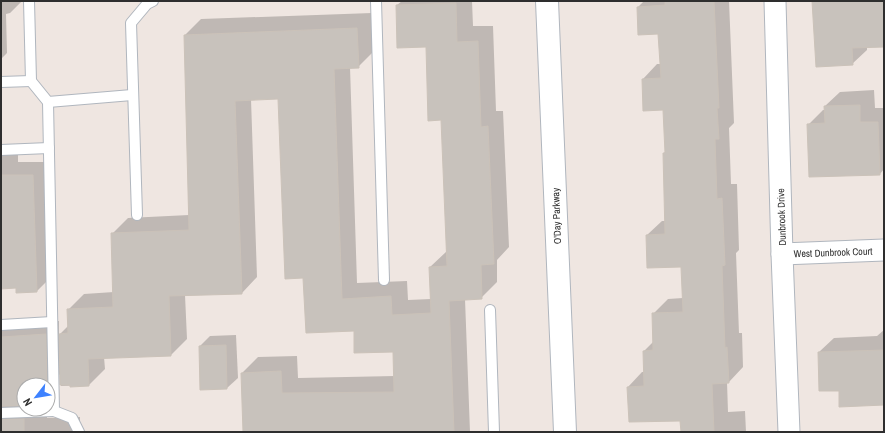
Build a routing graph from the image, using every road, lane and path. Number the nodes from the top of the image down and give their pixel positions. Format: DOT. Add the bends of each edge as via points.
graph roads {
  1 [pos="29,1"];
  2 [pos="153,1"];
  3 [pos="376,1"];
  4 [pos="546,1"];
  5 [pos="775,1"];
  6 [pos="31,81"];
  7 [pos="1,82"];
  8 [pos="132,95"];
  9 [pos="48,102"];
  10 [pos="48,148"];
  11 [pos="1,150"];
  12 [pos="137,215"];
  13 [pos="884,250"];
  14 [pos="782,254"];
  15 [pos="384,280"];
  16 [pos="490,310"];
  17 [pos="52,322"];
  18 [pos="1,325"];
  19 [pos="53,377"];
  20 [pos="1,413"];
  21 [pos="16,413"];
  22 [pos="56,413"];
  23 [pos="79,432"];
  24 [pos="494,432"];
  25 [pos="565,432"];
  26 [pos="789,432"];
  1 -- 6 [label="lane"];
  2 -- 8 [label="lane" via="147,4 131,23"];
  3 -- 15 [label="lane"];
  4 -- 25 [label="street, O'Day Parkway"];
  5 -- 14 [label="street, Dunbrook Drive"];
  6 -- 7 [label="lane"];
  6 -- 9 [label="lane"];
  8 -- 9 [label="lane"];
  8 -- 12 [label="lane"];
  9 -- 10 [label="lane"];
  10 -- 11 [label="lane"];
  10 -- 17 [label="lane"];
  13 -- 14 [label="street, West Dunbrook Court"];
  14 -- 26 [label="street, Dunbrook Drive"];
  16 -- 24 [label="lane"];
  17 -- 18 [label="lane"];
  17 -- 19 [label="lane"];
  20 -- 21 [label="lane"];
  22 -- 23 [label="lane" via="72,418"];
}
